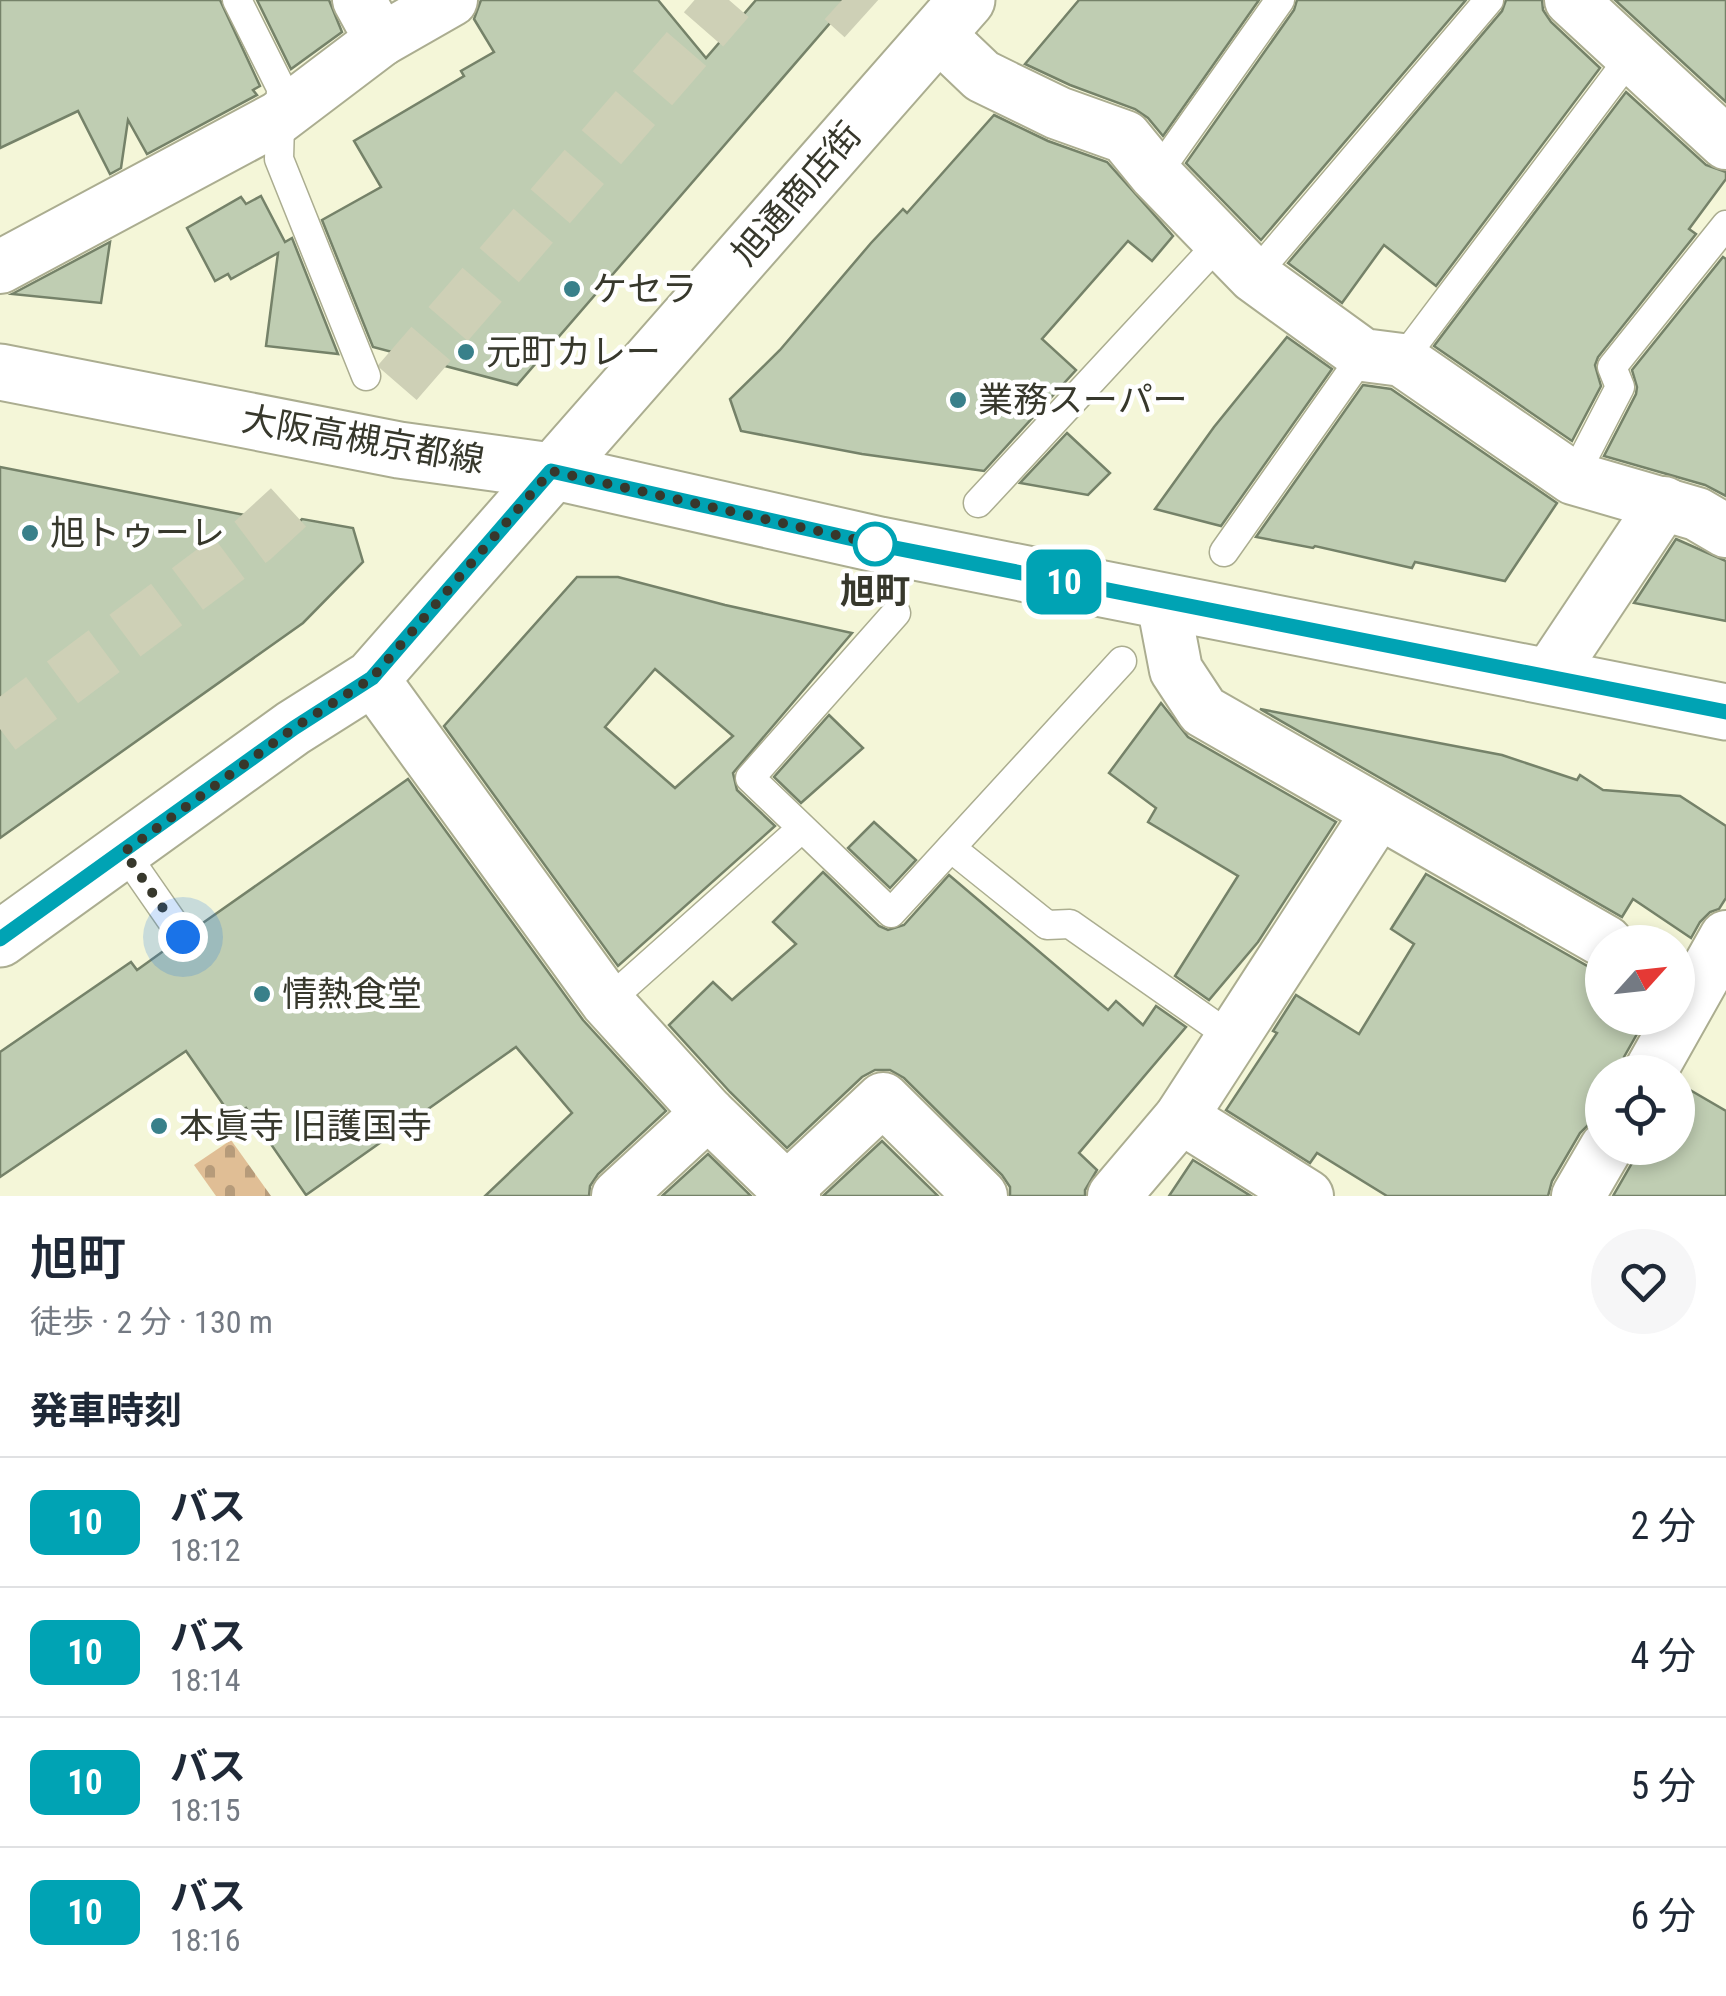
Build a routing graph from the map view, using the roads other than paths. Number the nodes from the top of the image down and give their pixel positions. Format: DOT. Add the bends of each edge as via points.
graph roads {
  1 [pos="237,0"];
  2 [pos="451,0"];
  3 [pos="1280,0"];
  4 [pos="1489,0"];
  5 [pos="1571,0"];
  6 [pos="952,17"];
  7 [pos="370,20"];
  8 [pos="1632,55"];
  9 [pos="278,118"];
  10 [pos="1726,143"];
  11 [pos="1156,175"];
  12 [pos="1726,225"];
  13 [pos="1237,260"];
  14 [pos="0,267"];
  15 [pos="1383,358"];
  16 [pos="0,372"];
  17 [pos="366,376"];
  18 [pos="551,471"];
  19 [pos="1572,478"];
  20 [pos="1664,502"];
  21 [pos="978,503"];
  22 [pos="1726,531"];
  23 [pos="1224,552"];
  24 [pos="1163,602"];
  25 [pos="896,613"];
  26 [pos="1122,661"];
  27 [pos="1548,677"];
  28 [pos="372,678"];
  29 [pos="1726,712"];
  30 [pos="1378,814"];
  31 [pos="802,829"];
  32 [pos="951,848"];
  33 [pos="124,852"];
  34 [pos="1585,930"];
  35 [pos="183,937"];
  36 [pos="1726,937"];
  37 [pos="0,939"];
  38 [pos="1700,995"];
  39 [pos="607,1002"];
  40 [pos="1234,1039"];
  41 [pos="1661,1055"];
  42 [pos="708,1113"];
  43 [pos="1181,1117"];
  44 [pos="1596,1165"];
  45 [pos="791,1192"];
  46 [pos="618,1196"];
  47 [pos="981,1196"];
  48 [pos="1114,1196"];
  49 [pos="1307,1196"];
  50 [pos="1578,1196"];
  1 -- 9 [label="lane" via="281,88"];
  2 -- 7 [label="street"];
  3 -- 11 [label="lane"];
  4 -- 13 [label="lane"];
  5 -- 8 [label="street"];
  6 -- 11 [label="street" via="982,76 1125,136"];
  6 -- 18 [label="main road, 旭通商店街"];
  7 -- 9 [label="street"];
  8 -- 10 [label="street"];
  8 -- 15 [label="lane"];
  9 -- 14 [label="street"];
  9 -- 17 [label="lane" via="279,158"];
  11 -- 13 [label="street"];
  12 -- 19 [label="lane" via="1612,367 1620,387"];
  13 -- 15 [label="street"];
  13 -- 21 [label="lane"];
  15 -- 19 [label="street"];
  15 -- 23 [label="lane"];
  16 -- 18 [label="main road, 大阪高槻京都線" via="399,450"];
  18 -- 24 [label="main road, 大阪高槻京都線"];
  18 -- 28 [label="main road, 旭通商店街"];
  19 -- 20 [label="street"];
  20 -- 22 [label="street"];
  20 -- 27 [label="street"];
  24 -- 27 [label="main road, 大阪高槻京都線"];
  24 -- 30 [label="street" via="1176,670 1203,711"];
  25 -- 31 [label="lane" via="750,778"];
  26 -- 32 [label="lane"];
  27 -- 29 [label="main road, 大阪高槻京都線"];
  28 -- 33 [label="main road, 旭通商店街"];
  28 -- 39 [label="street"];
  30 -- 34 [label="street"];
  30 -- 40 [label="street"];
  31 -- 32 [label="lane" via="891,914"];
  31 -- 39 [label="lane"];
  32 -- 40 [label="lane" via="1046,926 1070,924"];
  33 -- 35 [label="lane"];
  33 -- 37 [label="main road, 旭通商店街"];
  36 -- 38 [label="street"];
  38 -- 41 [label="street"];
  39 -- 42 [label="street"];
  40 -- 43 [label="street"];
  42 -- 45 [label="street"];
  42 -- 46 [label="street"];
  43 -- 48 [label="street"];
  43 -- 49 [label="street"];
  44 -- 50 [label="street"];
  45 -- 47 [label="street" via="884,1099"];
}
